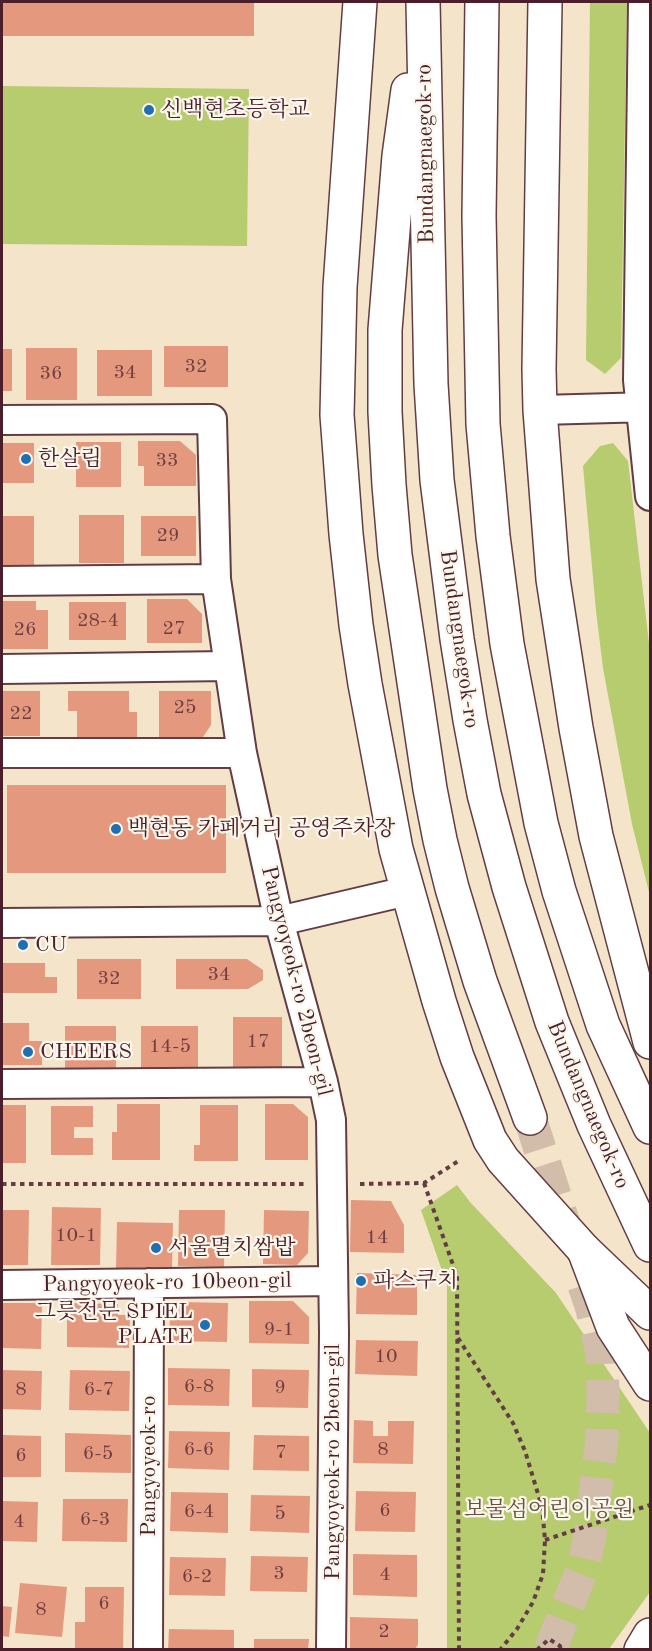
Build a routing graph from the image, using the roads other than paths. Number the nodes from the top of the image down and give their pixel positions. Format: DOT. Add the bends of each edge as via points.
graph roads {
  1 [pos="360,2"];
  2 [pos="421,2"];
  3 [pos="482,2"];
  4 [pos="545,2"];
  5 [pos="643,2"];
  6 [pos="645,207"];
  7 [pos="646,407"];
  8 [pos="540,410"];
  9 [pos="2,420"];
  10 [pos="651,496"];
  11 [pos="216,579"];
  12 [pos="2,581"];
  13 [pos="229,666"];
  14 [pos="2,669"];
  15 [pos="2,753"];
  16 [pos="242,753"];
  17 [pos="407,891"];
  18 [pos="279,921"];
  19 [pos="2,923"];
  20 [pos="651,1042"];
  21 [pos="322,1082"];
  22 [pos="2,1084"];
  23 [pos="530,1118"];
  24 [pos="651,1127"];
  25 [pos="651,1245"];
  26 [pos="584,1250"];
  27 [pos="333,1281"];
  28 [pos="149,1283"];
  29 [pos="2,1285"];
  30 [pos="651,1313"];
  31 [pos="651,1384"];
  32 [pos="651,1635"];
  33 [pos="148,1650"];
  34 [pos="331,1650"];
  35 [pos="641,1650"];
  1 -- 17 [label="main road" via="341,276 337,415 356,624 380,768"];
  2 -- 23 [label="main road" via="399,156 385,330 386,422 395,555 440,840 480,981"];
  2 -- 25 [label="main road, Bundangnaegok-ro" via="437,480 470,720 498,847 552,1022 594,1125"];
  3 -- 24 [label="main road, Bundangnaegok-ro" via="478,216 483,424 507,644 541,823 559,891 603,1025"];
  4 -- 8 [label="main road"];
  5 -- 6 [label="street"];
  6 -- 7 [label="street" via="638,380"];
  7 -- 8 [label="street"];
  7 -- 10 [label="street"];
  8 -- 20 [label="main road" via="553,579 576,728 596,837"];
  9 -- 11 [label="street, Pangyoyeok-ro 2beon-gil" via="212,419"];
  11 -- 12 [label="street"];
  11 -- 13 [label="street, Pangyoyeok-ro 2beon-gil"];
  13 -- 14 [label="street"];
  13 -- 16 [label="street, Pangyoyeok-ro 2beon-gil"];
  15 -- 16 [label="street"];
  16 -- 18 [label="street, Pangyoyeok-ro 2beon-gil"];
  17 -- 18 [label="street"];
  17 -- 26 [label="main road" via="457,1057 490,1140 503,1160"];
  18 -- 19 [label="street"];
  18 -- 21 [label="street, Pangyoyeok-ro 2beon-gil"];
  21 -- 22 [label="street"];
  21 -- 27 [label="street, Pangyoyeok-ro 2beon-gil" via="331,1120"];
  26 -- 30 [label="main road"];
  26 -- 31 [label="main road" via="613,1326"];
  27 -- 28 [label="street, Pangyoyeok-ro 10beon-gil"];
  27 -- 34 [label="street, Pangyoyeok-ro 2beon-gil"];
  28 -- 29 [label="street, Pangyoyeok-ro 10beon-gil"];
  28 -- 33 [label="street, Pangyoyeok-ro"];
  32 -- 35 [label="main road"];
}
